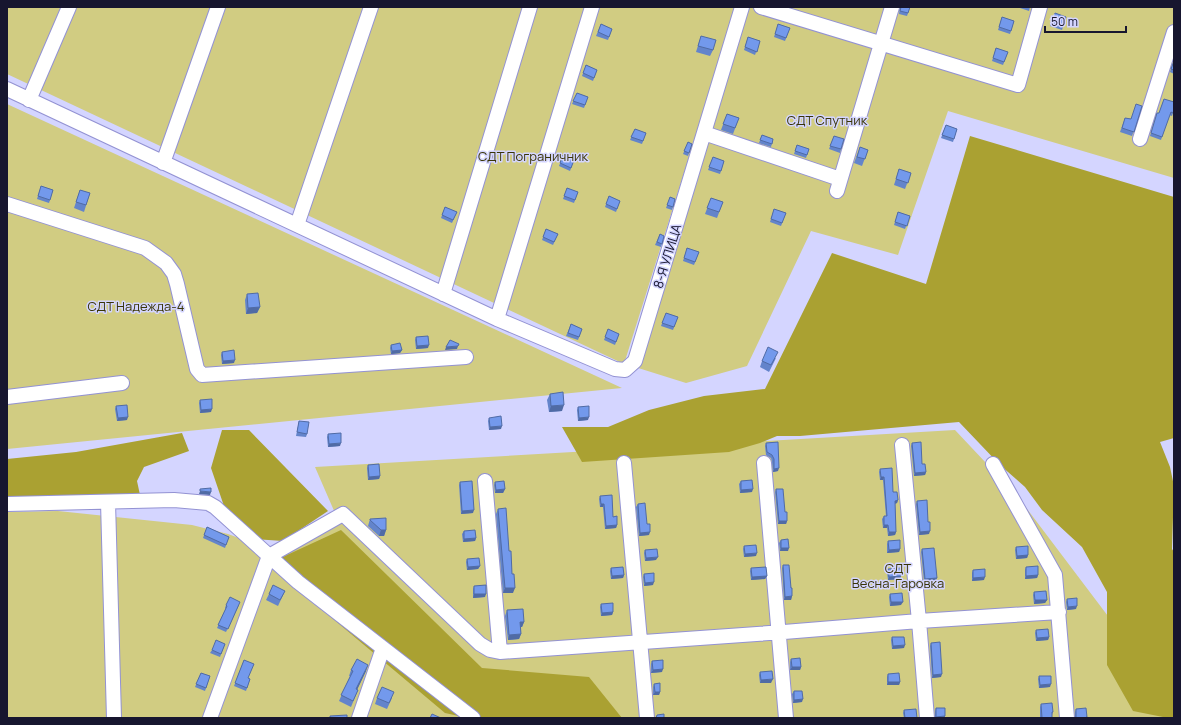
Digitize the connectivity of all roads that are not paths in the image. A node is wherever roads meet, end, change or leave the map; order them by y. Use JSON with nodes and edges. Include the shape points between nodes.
{"nodes":[{"id":1,"x":68,"y":7,"type":"edge"},
{"id":2,"x":218,"y":7,"type":"edge"},
{"id":3,"x":371,"y":7,"type":"edge"},
{"id":4,"x":530,"y":7,"type":"edge"},
{"id":5,"x":592,"y":7,"type":"edge"},
{"id":6,"x":742,"y":7,"type":"edge"},
{"id":7,"x":761,"y":7,"type":"edge"},
{"id":8,"x":892,"y":7,"type":"edge"},
{"id":9,"x":1040,"y":7,"type":"edge"},
{"id":10,"x":1174,"y":32,"type":"edge"},
{"id":11,"x":881,"y":44,"type":"junction"},
{"id":12,"x":7,"y":89,"type":"edge"},
{"id":13,"x":29,"y":100,"type":"junction"},
{"id":14,"x":704,"y":133,"type":"junction"},
{"id":15,"x":1140,"y":139,"type":"dead end"},
{"id":16,"x":163,"y":163,"type":"junction"},
{"id":17,"x":7,"y":204,"type":"edge"},
{"id":18,"x":297,"y":225,"type":"junction"},
{"id":19,"x":443,"y":294,"type":"junction"},
{"id":20,"x":497,"y":319,"type":"junction"},
{"id":21,"x":466,"y":357,"type":"dead end"},
{"id":22,"x":122,"y":383,"type":"dead end"},
{"id":23,"x":7,"y":397,"type":"edge"},
{"id":24,"x":902,"y":445,"type":"dead end"},
{"id":25,"x":624,"y":463,"type":"dead end"},
{"id":26,"x":764,"y":463,"type":"dead end"},
{"id":27,"x":993,"y":464,"type":"dead end"},
{"id":28,"x":485,"y":481,"type":"dead end"},
{"id":29,"x":108,"y":502,"type":"junction"},
{"id":30,"x":7,"y":504,"type":"edge"},
{"id":31,"x":269,"y":556,"type":"junction"},
{"id":32,"x":1059,"y":612,"type":"junction"},
{"id":33,"x":919,"y":621,"type":"junction"},
{"id":34,"x":779,"y":633,"type":"junction"},
{"id":35,"x":640,"y":643,"type":"junction"},
{"id":36,"x":383,"y":648,"type":"junction"},
{"id":37,"x":500,"y":652,"type":"junction"},
{"id":38,"x":114,"y":718,"type":"edge"},
{"id":39,"x":210,"y":718,"type":"edge"},
{"id":40,"x":359,"y":718,"type":"edge"},
{"id":41,"x":473,"y":718,"type":"edge"},
{"id":42,"x":646,"y":718,"type":"edge"},
{"id":43,"x":786,"y":718,"type":"edge"},
{"id":44,"x":927,"y":718,"type":"edge"},
{"id":45,"x":1068,"y":718,"type":"edge"}],
"edges":[{"from":1,"to":13,"type":"street"},
{"from":2,"to":16,"type":"street"},
{"from":3,"to":18,"type":"street"},
{"from":4,"to":19,"type":"street"},
{"from":5,"to":20,"type":"street"},
{"from":6,"to":14,"type":"street","name":"8-Я УЛИЦА"},
{"from":7,"to":11,"type":"street"},
{"from":8,"to":11,"type":"street"},
{"from":9,"to":11,"type":"street","via":[[1018,85]]},
{"from":10,"to":15,"type":"street"},
{"from":11,"to":14,"type":"street","via":[[838,185]]},
{"from":12,"to":13,"type":"street"},
{"from":13,"to":16,"type":"street"},
{"from":14,"to":20,"type":"street","name":"8-Я УЛИЦА","via":[[635,361],[625,370],[615,369]]},
{"from":16,"to":18,"type":"street"},
{"from":17,"to":21,"type":"street","via":[[145,248],[166,264],[174,274],[197,369],[202,375]]},
{"from":18,"to":19,"type":"street"},
{"from":19,"to":20,"type":"street"},
{"from":22,"to":23,"type":"street"},
{"from":24,"to":33,"type":"street"},
{"from":25,"to":35,"type":"street"},
{"from":26,"to":34,"type":"street"},
{"from":27,"to":32,"type":"street","via":[[1055,575]]},
{"from":28,"to":37,"type":"street"},
{"from":29,"to":30,"type":"street"},
{"from":29,"to":31,"type":"street","via":[[174,500],[208,503]]},
{"from":29,"to":38,"type":"street"},
{"from":31,"to":36,"type":"street","via":[[298,582]]},
{"from":31,"to":37,"type":"street","via":[[343,514],[480,644]]},
{"from":31,"to":39,"type":"street"},
{"from":32,"to":33,"type":"street"},
{"from":32,"to":45,"type":"street"},
{"from":33,"to":34,"type":"street"},
{"from":33,"to":44,"type":"street"},
{"from":34,"to":35,"type":"street"},
{"from":34,"to":43,"type":"street"},
{"from":35,"to":37,"type":"street"},
{"from":35,"to":42,"type":"street"},
{"from":36,"to":40,"type":"street"},
{"from":36,"to":41,"type":"street"}]}
